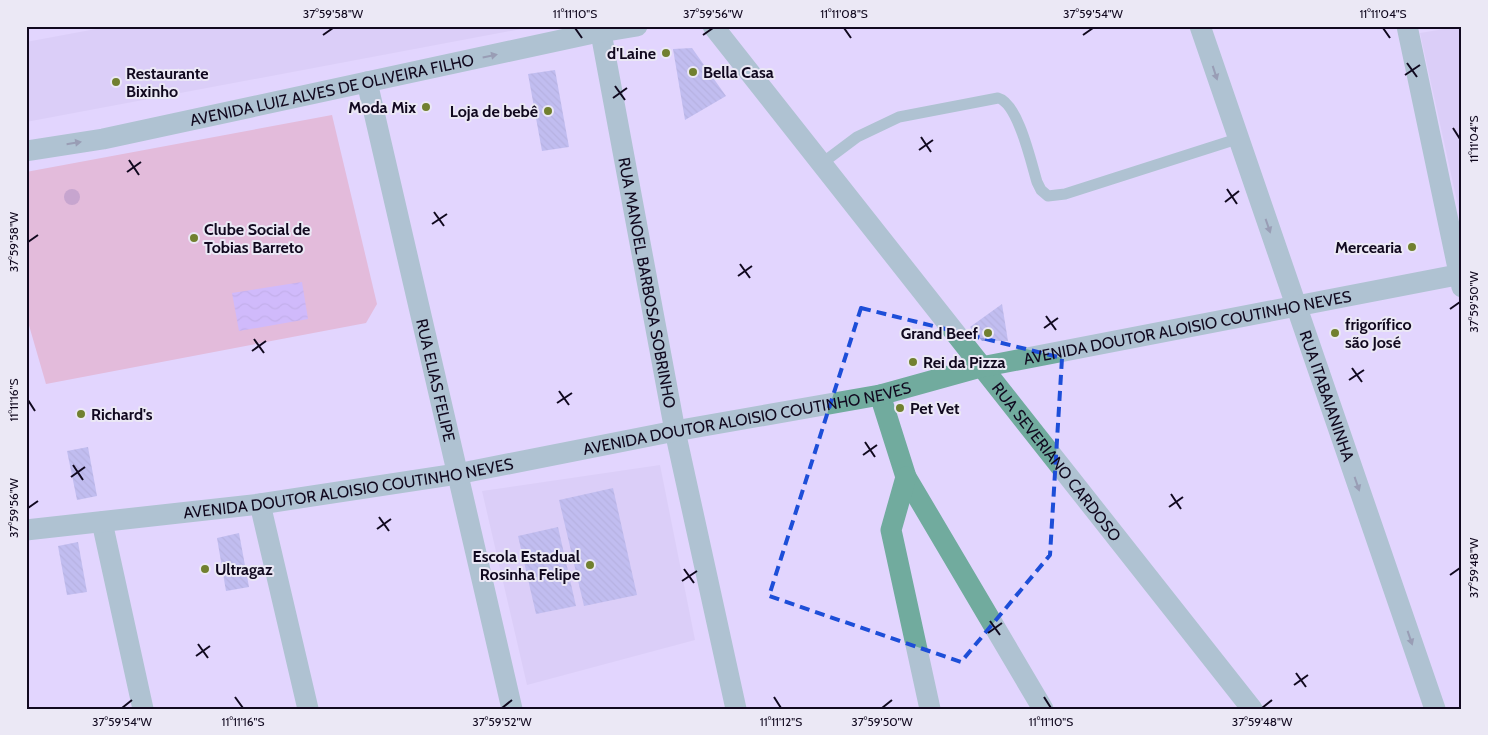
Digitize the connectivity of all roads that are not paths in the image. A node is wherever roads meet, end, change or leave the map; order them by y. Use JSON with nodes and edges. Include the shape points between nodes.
{"nodes":[{"id":1,"x":637,"y":26,"type":"edge"},
{"id":2,"x":713,"y":26,"type":"edge"},
{"id":3,"x":1200,"y":26,"type":"edge"},
{"id":4,"x":1407,"y":26,"type":"edge"},
{"id":5,"x":588,"y":31,"type":"edge"},
{"id":6,"x":367,"y":82,"type":"junction"},
{"id":7,"x":1237,"y":139,"type":"junction"},
{"id":8,"x":26,"y":151,"type":"edge"},
{"id":9,"x":821,"y":164,"type":"junction"},
{"id":10,"x":1461,"y":279,"type":"edge"},
{"id":11,"x":1296,"y":306,"type":"junction"},
{"id":12,"x":981,"y":367,"type":"junction"},
{"id":13,"x":880,"y":395,"type":"junction"},
{"id":14,"x":675,"y":431,"type":"junction"},
{"id":15,"x":457,"y":474,"type":"junction"},
{"id":16,"x":906,"y":478,"type":"junction"},
{"id":17,"x":260,"y":504,"type":"junction"},
{"id":18,"x":102,"y":522,"type":"junction"},
{"id":19,"x":26,"y":530,"type":"edge"},
{"id":20,"x":143,"y":709,"type":"edge"},
{"id":21,"x":308,"y":709,"type":"edge"},
{"id":22,"x":512,"y":709,"type":"edge"},
{"id":23,"x":736,"y":709,"type":"edge"},
{"id":24,"x":930,"y":709,"type":"edge"},
{"id":25,"x":1042,"y":709,"type":"edge"},
{"id":26,"x":1252,"y":709,"type":"edge"},
{"id":27,"x":1435,"y":709,"type":"edge"}],
"edges":[{"from":1,"to":5,"type":"street","name":"AVENIDA LUIZ ALVES DE OLIVEIRA FILHO"},
{"from":2,"to":9,"type":"street","name":"RUA SEVERIANO CARDOSO"},
{"from":3,"to":7,"type":"street","name":"RUA ITABAIANINHA","one_way":true},
{"from":4,"to":10,"type":"street"},
{"from":6,"to":5,"type":"street","name":"AVENIDA LUIZ ALVES DE OLIVEIRA FILHO","one_way":true},
{"from":5,"to":14,"type":"street","name":"RUA MANOEL BARBOSA SOBRINHO"},
{"from":8,"to":6,"type":"street","name":"AVENIDA LUIZ ALVES DE OLIVEIRA FILHO","one_way":true,"via":[[104,138]]},
{"from":6,"to":15,"type":"street","name":"RUA ELIAS FELIPE"},
{"from":7,"to":9,"type":"lane","via":[[1053,197],[1041,190],[1015,114],[1006,102],[998,98],[899,117],[857,137]]},
{"from":7,"to":11,"type":"street","name":"RUA ITABAIANINHA","one_way":true},
{"from":9,"to":12,"type":"street","name":"RUA SEVERIANO CARDOSO"},
{"from":10,"to":11,"type":"street","name":"AVENIDA DOUTOR ALOISIO COUTINHO NEVES"},
{"from":11,"to":12,"type":"street","name":"AVENIDA DOUTOR ALOISIO COUTINHO NEVES"},
{"from":11,"to":27,"type":"street","name":"RUA ITABAIANINHA","one_way":true},
{"from":12,"to":13,"type":"street","name":"AVENIDA DOUTOR ALOISIO COUTINHO NEVES"},
{"from":12,"to":26,"type":"street","name":"RUA SEVERIANO CARDOSO"},
{"from":13,"to":14,"type":"street","name":"AVENIDA DOUTOR ALOISIO COUTINHO NEVES"},
{"from":13,"to":16,"type":"street"},
{"from":14,"to":15,"type":"street","name":"AVENIDA DOUTOR ALOISIO COUTINHO NEVES"},
{"from":14,"to":23,"type":"street","name":"RUA MANOEL BARBOSA SOBRINHO"},
{"from":15,"to":17,"type":"street","name":"AVENIDA DOUTOR ALOISIO COUTINHO NEVES"},
{"from":15,"to":22,"type":"street","name":"RUA ELIAS FELIPE"},
{"from":16,"to":24,"type":"street","via":[[892,530]]},
{"from":16,"to":25,"type":"street"},
{"from":17,"to":18,"type":"street","name":"AVENIDA DOUTOR ALOISIO COUTINHO NEVES"},
{"from":17,"to":21,"type":"street"},
{"from":18,"to":19,"type":"street","name":"AVENIDA DOUTOR ALOISIO COUTINHO NEVES"},
{"from":18,"to":20,"type":"street"}]}
